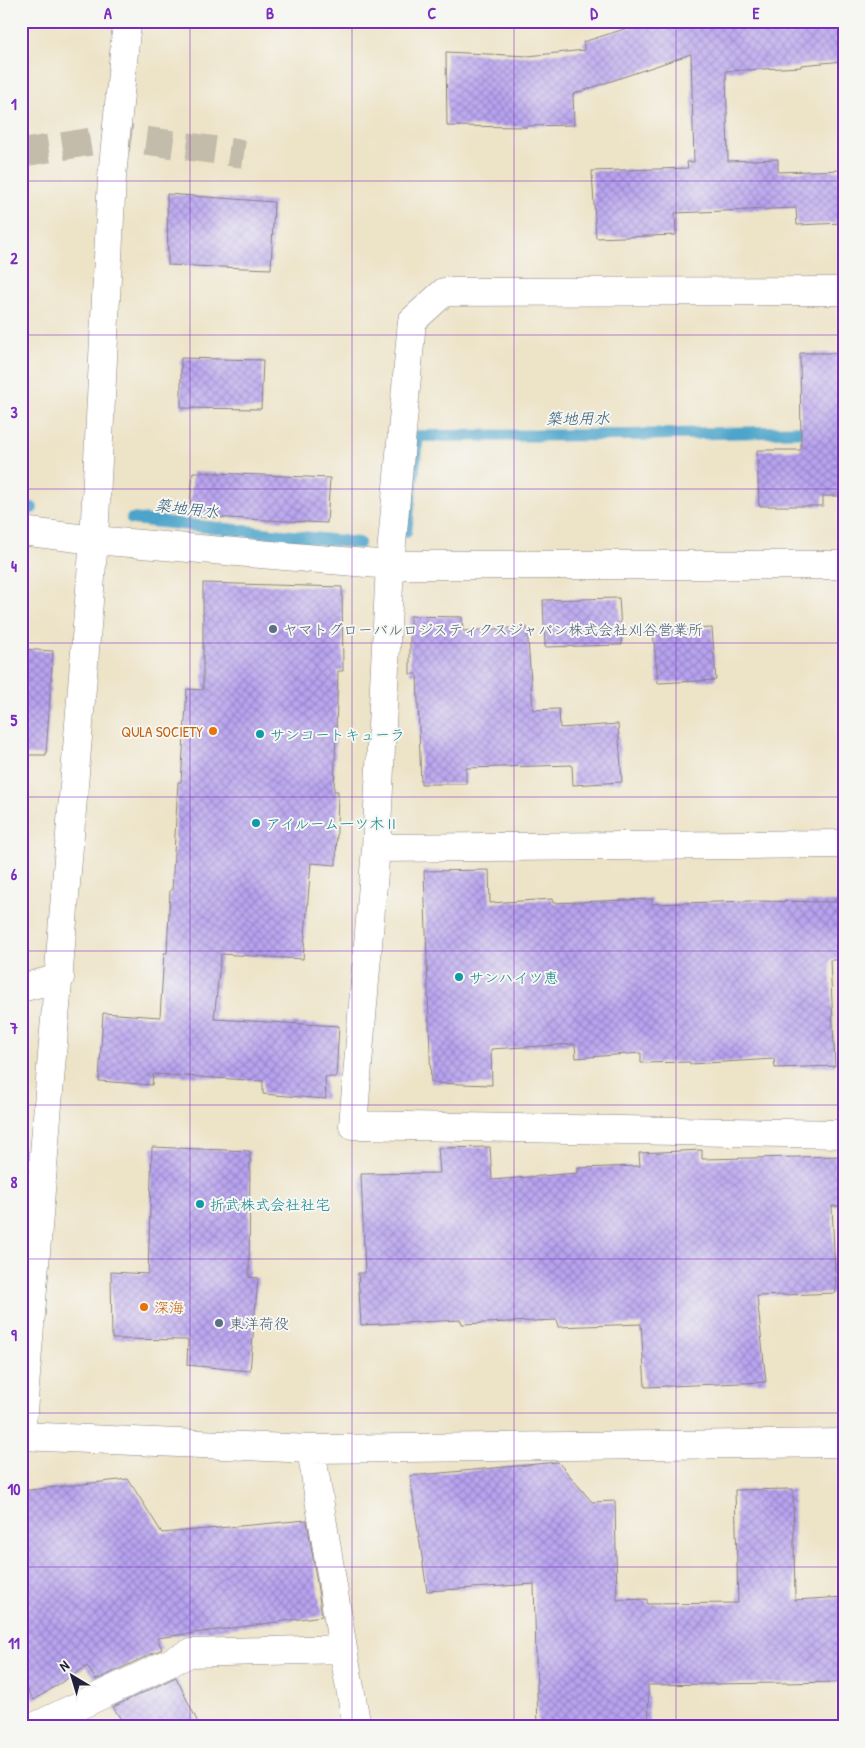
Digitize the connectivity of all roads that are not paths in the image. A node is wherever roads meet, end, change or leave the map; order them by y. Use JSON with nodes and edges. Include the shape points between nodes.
{"nodes":[{"id":1,"x":127,"y":21,"type":"edge"},
{"id":2,"x":844,"y":291,"type":"edge"},
{"id":3,"x":21,"y":531,"type":"edge"},
{"id":4,"x":94,"y":540,"type":"junction"},
{"id":5,"x":390,"y":565,"type":"junction"},
{"id":6,"x":844,"y":565,"type":"edge"},
{"id":7,"x":844,"y":844,"type":"edge"},
{"id":8,"x":376,"y":848,"type":"junction"},
{"id":9,"x":60,"y":978,"type":"junction"},
{"id":10,"x":21,"y":988,"type":"edge"},
{"id":11,"x":844,"y":1134,"type":"edge"},
{"id":12,"x":21,"y":1436,"type":"edge"},
{"id":13,"x":844,"y":1443,"type":"edge"},
{"id":14,"x":311,"y":1449,"type":"junction"},
{"id":15,"x":343,"y":1649,"type":"junction"},
{"id":16,"x":34,"y":1727,"type":"edge"},
{"id":17,"x":357,"y":1727,"type":"edge"}],
"edges":[{"from":1,"to":4,"type":"street","via":[[112,177]]},
{"from":2,"to":5,"type":"street","via":[[444,292],[412,321]]},
{"from":3,"to":4,"type":"street"},
{"from":4,"to":5,"type":"street"},
{"from":4,"to":9,"type":"street"},
{"from":5,"to":6,"type":"street"},
{"from":5,"to":8,"type":"street"},
{"from":7,"to":8,"type":"street"},
{"from":8,"to":11,"type":"street","via":[[353,1125]]},
{"from":9,"to":10,"type":"street"},
{"from":9,"to":12,"type":"street"},
{"from":12,"to":14,"type":"street"},
{"from":13,"to":14,"type":"street"},
{"from":14,"to":15,"type":"street"},
{"from":15,"to":16,"type":"street","via":[[190,1653]]},
{"from":15,"to":17,"type":"street"}]}
